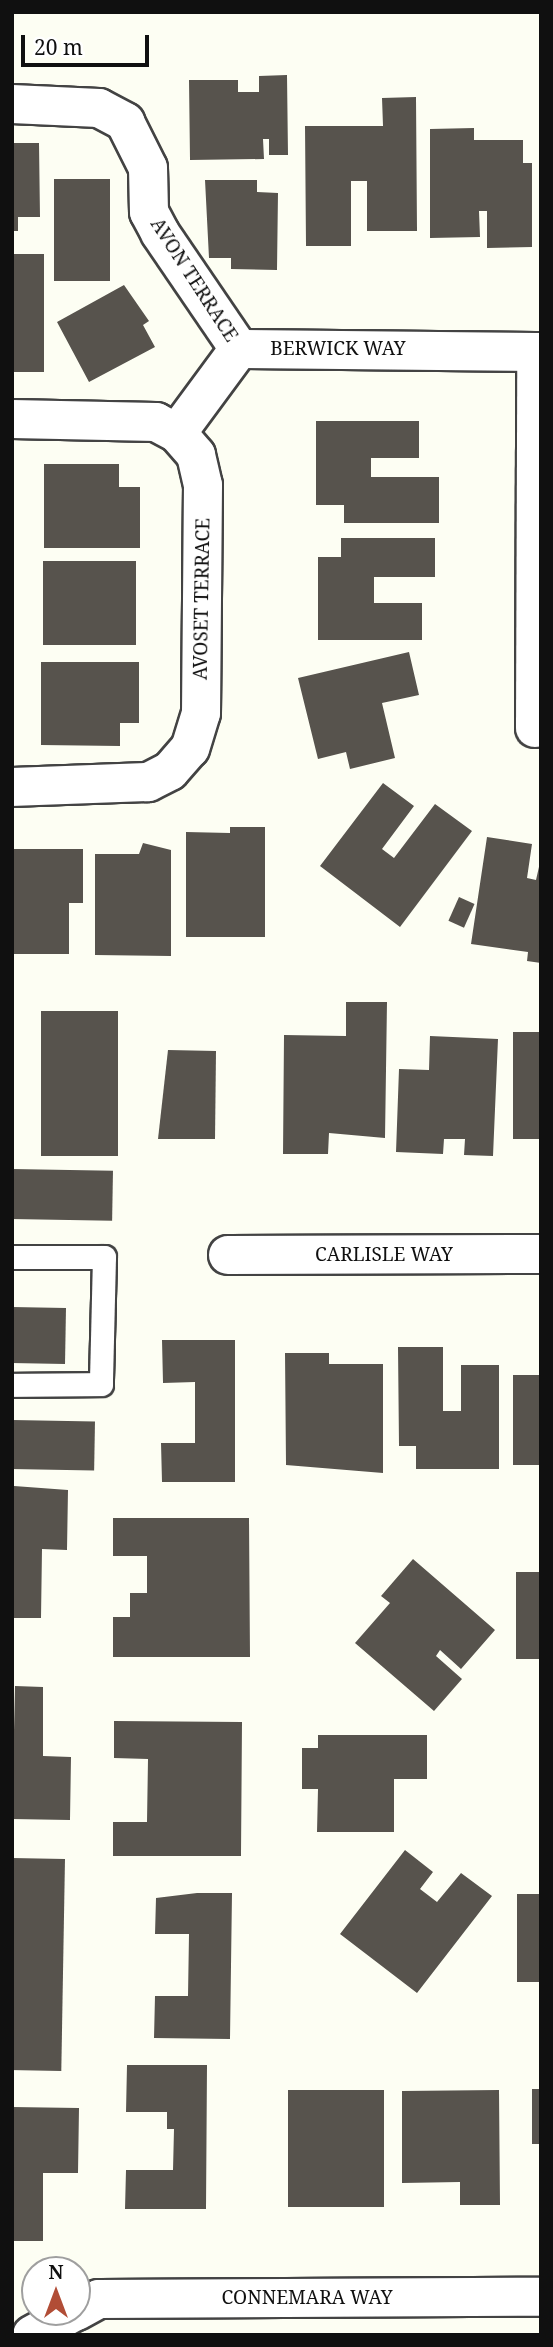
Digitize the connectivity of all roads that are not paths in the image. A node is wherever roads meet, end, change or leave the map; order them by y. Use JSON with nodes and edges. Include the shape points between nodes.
{"nodes":[{"id":1,"x":12,"y":103,"type":"edge"},
{"id":2,"x":239,"y":349,"type":"junction"},
{"id":3,"x":539,"y":352,"type":"edge"},
{"id":4,"x":12,"y":419,"type":"edge"},
{"id":5,"x":177,"y":433,"type":"junction"},
{"id":6,"x":535,"y":728,"type":"dead end"},
{"id":7,"x":12,"y":787,"type":"edge"},
{"id":8,"x":541,"y":1254,"type":"edge"},
{"id":9,"x":228,"y":1255,"type":"dead end"},
{"id":10,"x":12,"y":1257,"type":"edge"},
{"id":11,"x":12,"y":1385,"type":"edge"},
{"id":12,"x":541,"y":2297,"type":"edge"},
{"id":13,"x":91,"y":2303,"type":"edge"},
{"id":14,"x":48,"y":2326,"type":"edge"},
{"id":15,"x":32,"y":2335,"type":"edge"}],
"edges":[{"from":1,"to":2,"type":"street","name":"AVON TERRACE","via":[[90,107],[125,122],[148,168],[149,212]]},
{"from":2,"to":3,"type":"street","name":"BERWICK WAY"},
{"from":2,"to":5,"type":"street"},
{"from":3,"to":6,"type":"street"},
{"from":4,"to":5,"type":"street","via":[[131,417]]},
{"from":5,"to":7,"type":"street","name":"AVOSET TERRACE","via":[[196,455],[203,485],[201,713],[190,748],[170,771],[148,782]]},
{"from":8,"to":9,"type":"street","name":"CARLISLE WAY"},
{"from":10,"to":11,"type":"lane","via":[[104,1257],[101,1384]]},
{"from":12,"to":13,"type":"street","name":"CONNEMARA WAY","via":[[99,2299]]},
{"from":14,"to":15,"type":"street","name":"CONNEMARA WAY"}]}
